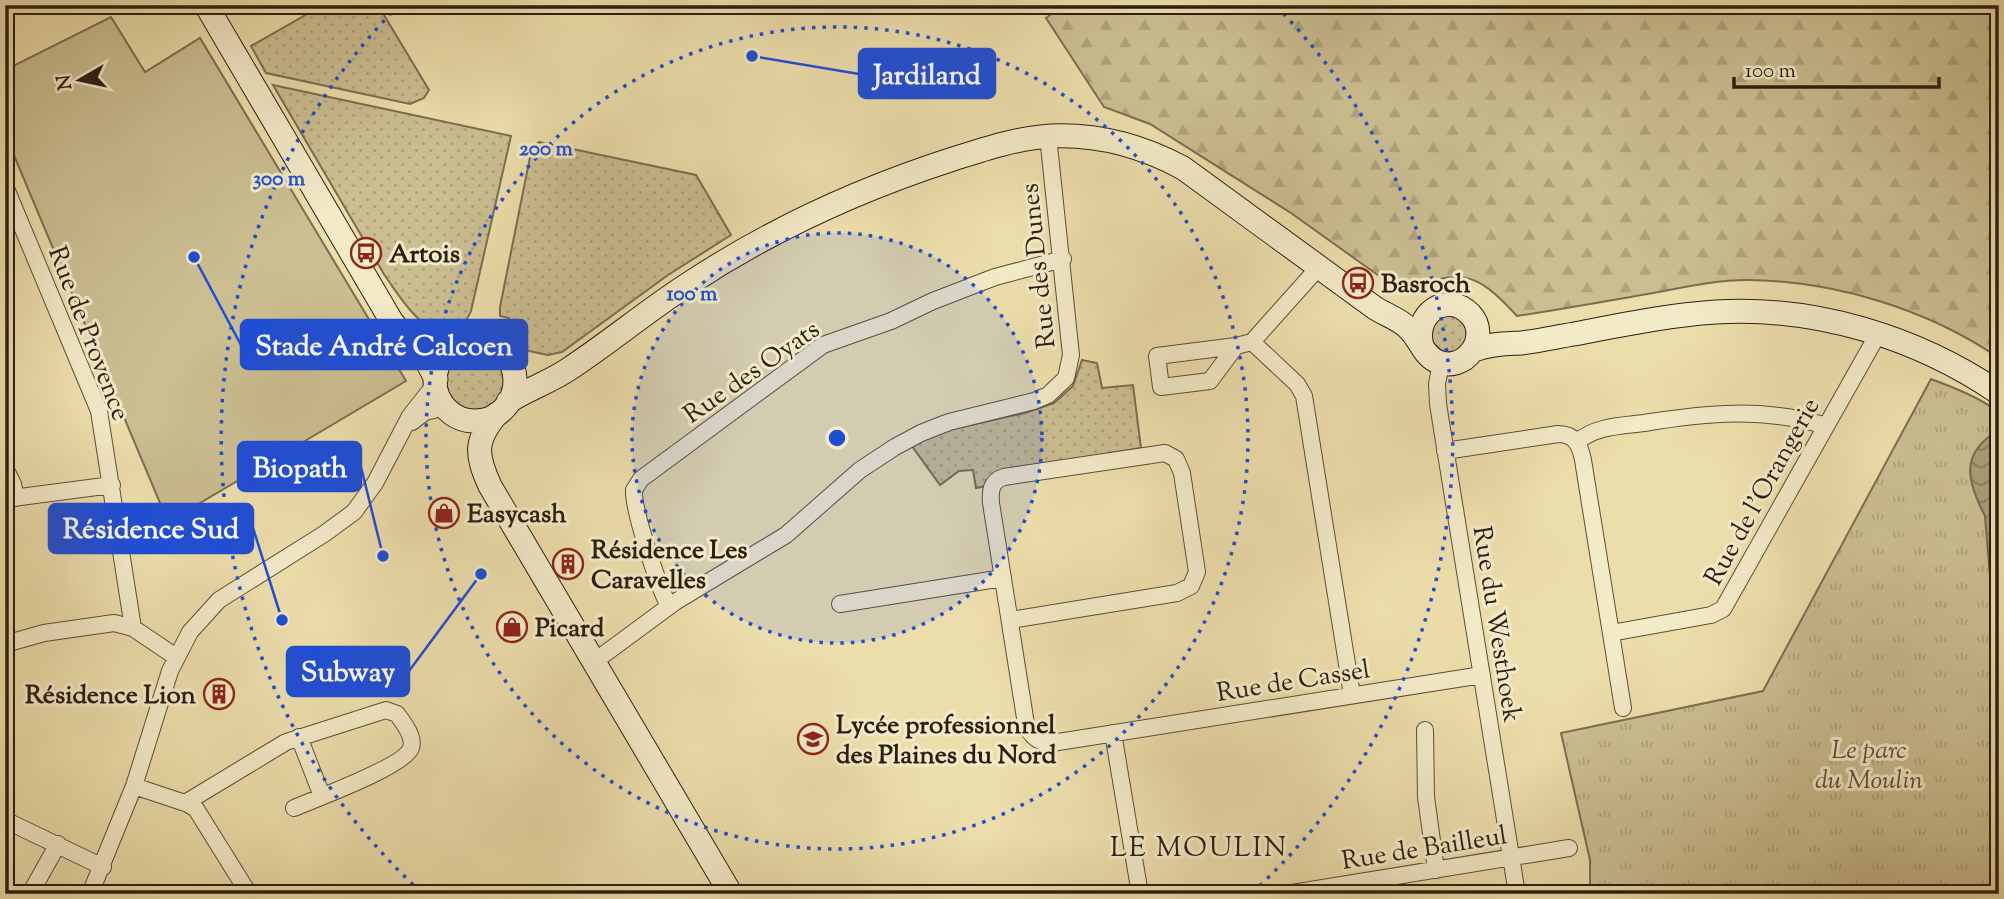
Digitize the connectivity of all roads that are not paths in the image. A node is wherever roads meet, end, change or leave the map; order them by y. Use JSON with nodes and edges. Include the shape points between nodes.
{"nodes":[{"id":1,"x":206,"y":5,"type":"edge"},
{"id":2,"x":1048,"y":136,"type":"junction"},
{"id":3,"x":5,"y":186,"type":"edge"},
{"id":4,"x":1063,"y":259,"type":"junction"},
{"id":5,"x":1319,"y":267,"type":"junction"},
{"id":6,"x":381,"y":300,"type":"junction"},
{"id":7,"x":1427,"y":314,"type":"junction"},
{"id":8,"x":1387,"y":315,"type":"junction"},
{"id":9,"x":1878,"y":334,"type":"junction"},
{"id":10,"x":1476,"y":339,"type":"junction"},
{"id":11,"x":1244,"y":344,"type":"junction"},
{"id":12,"x":456,"y":346,"type":"junction"},
{"id":13,"x":1422,"y":346,"type":"junction"},
{"id":14,"x":578,"y":363,"type":"junction"},
{"id":15,"x":1441,"y":363,"type":"junction"},
{"id":16,"x":512,"y":366,"type":"junction"},
{"id":17,"x":436,"y":381,"type":"junction"},
{"id":18,"x":1999,"y":393,"type":"edge"},
{"id":19,"x":503,"y":408,"type":"junction"},
{"id":20,"x":449,"y":410,"type":"junction"},
{"id":21,"x":1826,"y":426,"type":"junction"},
{"id":22,"x":401,"y":435,"type":"junction"},
{"id":23,"x":1577,"y":442,"type":"junction"},
{"id":24,"x":1445,"y":452,"type":"junction"},
{"id":25,"x":5,"y":468,"type":"edge"},
{"id":26,"x":112,"y":485,"type":"junction"},
{"id":27,"x":490,"y":486,"type":"junction"},
{"id":28,"x":10,"y":499,"type":"edge"},
{"id":29,"x":1003,"y":578,"type":"junction"},
{"id":30,"x":840,"y":604,"type":"dead end"},
{"id":31,"x":669,"y":606,"type":"junction"},
{"id":32,"x":1010,"y":620,"type":"junction"},
{"id":33,"x":133,"y":628,"type":"junction"},
{"id":34,"x":1611,"y":633,"type":"junction"},
{"id":35,"x":5,"y":644,"type":"edge"},
{"id":36,"x":176,"y":657,"type":"junction"},
{"id":37,"x":594,"y":661,"type":"junction"},
{"id":38,"x":1482,"y":675,"type":"junction"},
{"id":39,"x":1352,"y":695,"type":"junction"},
{"id":40,"x":1623,"y":708,"type":"dead end"},
{"id":41,"x":1425,"y":730,"type":"dead end"},
{"id":42,"x":1113,"y":733,"type":"junction"},
{"id":43,"x":299,"y":737,"type":"junction"},
{"id":44,"x":134,"y":786,"type":"junction"},
{"id":45,"x":322,"y":796,"type":"junction"},
{"id":46,"x":186,"y":803,"type":"junction"},
{"id":47,"x":294,"y":808,"type":"dead end"},
{"id":48,"x":5,"y":820,"type":"edge"},
{"id":49,"x":58,"y":844,"type":"junction"},
{"id":50,"x":1569,"y":848,"type":"dead end"},
{"id":51,"x":1511,"y":858,"type":"junction"},
{"id":52,"x":103,"y":867,"type":"junction"},
{"id":53,"x":1436,"y":870,"type":"junction"},
{"id":54,"x":30,"y":894,"type":"edge"},
{"id":55,"x":90,"y":894,"type":"edge"},
{"id":56,"x":249,"y":894,"type":"edge"},
{"id":57,"x":731,"y":894,"type":"edge"},
{"id":58,"x":1140,"y":894,"type":"edge"},
{"id":59,"x":1286,"y":894,"type":"edge"},
{"id":60,"x":1517,"y":894,"type":"edge"}],
"edges":[{"from":1,"to":6,"type":"street"},
{"from":2,"to":4,"type":"street","name":"Rue des Dunes"},
{"from":2,"to":5,"type":"street","via":[[1119,142],[1173,163]]},
{"from":2,"to":14,"type":"street","via":[[934,165],[808,216],[696,279]]},
{"from":3,"to":26,"type":"street","name":"Rue de Provence","via":[[97,404]]},
{"from":4,"to":31,"type":"street","name":"Rue des Dunes","via":[[1071,360],[1057,389],[1039,400],[955,421],[908,440],[860,470],[786,534]]},
{"from":4,"to":31,"type":"street","name":"Rue des Oyats","via":[[995,277],[822,345],[641,479],[634,490],[635,505]]},
{"from":5,"to":8,"type":"street"},
{"from":5,"to":11,"type":"street"},
{"from":6,"to":12,"type":"street","via":[[415,334]]},
{"from":6,"to":17,"type":"street"},
{"from":7,"to":8,"type":"street"},
{"from":7,"to":10,"type":"street","via":[[1443,306],[1458,306],[1469,313]]},
{"from":7,"to":13,"type":"street","via":[[1420,328]]},
{"from":8,"to":13,"type":"street","via":[[1406,326]]},
{"from":9,"to":10,"type":"street","via":[[1805,316],[1730,311],[1509,343],[1489,345]]},
{"from":9,"to":18,"type":"street","via":[[1937,358]]},
{"from":9,"to":21,"type":"street","name":"Rue de l'Orangerie"},
{"from":10,"to":15,"type":"street","via":[[1461,361]]},
{"from":11,"to":11,"type":"street","via":[[1157,356],[1161,387],[1210,381]]},
{"from":11,"to":39,"type":"street","via":[[1297,384],[1304,396]]},
{"from":12,"to":16,"type":"street","via":[[471,341],[489,344]]},
{"from":12,"to":17,"type":"street","via":[[441,361]]},
{"from":13,"to":15,"type":"street"},
{"from":14,"to":16,"type":"street","via":[[545,372]]},
{"from":14,"to":19,"type":"street"},
{"from":15,"to":24,"type":"street","name":"Rue du Westhoek","via":[[1436,393]]},
{"from":16,"to":19,"type":"street","via":[[515,385]]},
{"from":17,"to":20,"type":"street"},
{"from":17,"to":22,"type":"street"},
{"from":19,"to":20,"type":"street","via":[[476,420]]},
{"from":19,"to":27,"type":"street","via":[[479,446]]},
{"from":20,"to":22,"type":"street","via":[[422,414]]},
{"from":20,"to":27,"type":"street","via":[[473,463]]},
{"from":21,"to":23,"type":"street","via":[[1770,414],[1720,413],[1597,430]]},
{"from":21,"to":34,"type":"street","name":"Rue de l'Orangerie","via":[[1720,611]]},
{"from":22,"to":36,"type":"street","via":[[375,483],[349,516],[219,600],[190,632]]},
{"from":23,"to":24,"type":"street","via":[[1558,434]]},
{"from":23,"to":34,"type":"street"},
{"from":24,"to":38,"type":"street","name":"Rue du Westhoek"},
{"from":25,"to":28,"type":"street","via":[[13,484]]},
{"from":26,"to":28,"type":"street"},
{"from":26,"to":33,"type":"street","name":"Rue de Provence"},
{"from":27,"to":37,"type":"street"},
{"from":29,"to":30,"type":"street"},
{"from":29,"to":32,"type":"street"},
{"from":29,"to":32,"type":"street","via":[[990,493],[1000,478],[1158,453],[1169,454],[1178,463],[1197,572],[1188,589]]},
{"from":31,"to":37,"type":"street","name":"Rue des Dunes"},
{"from":32,"to":42,"type":"street","name":"Rue de Cassel","via":[[1030,733],[1052,743]]},
{"from":33,"to":35,"type":"street","via":[[103,624],[44,632]]},
{"from":33,"to":36,"type":"street"},
{"from":34,"to":40,"type":"street"},
{"from":36,"to":44,"type":"street"},
{"from":37,"to":57,"type":"street"},
{"from":38,"to":39,"type":"street","name":"Rue de Cassel"},
{"from":38,"to":51,"type":"street","name":"Rue du Westhoek"},
{"from":39,"to":42,"type":"street","name":"Rue de Cassel"},
{"from":41,"to":53,"type":"street","via":[[1427,809]]},
{"from":42,"to":58,"type":"street"},
{"from":43,"to":45,"type":"street"},
{"from":43,"to":45,"type":"street","via":[[386,710],[397,714],[410,735],[412,747],[404,758]]},
{"from":43,"to":46,"type":"street"},
{"from":44,"to":46,"type":"street"},
{"from":44,"to":52,"type":"street"},
{"from":45,"to":47,"type":"street"},
{"from":46,"to":56,"type":"street","via":[[198,811]]},
{"from":48,"to":49,"type":"street"},
{"from":49,"to":52,"type":"street"},
{"from":49,"to":54,"type":"street"},
{"from":50,"to":51,"type":"street","name":"Rue de Bailleul"},
{"from":51,"to":53,"type":"street","name":"Rue de Bailleul"},
{"from":51,"to":60,"type":"street","name":"Rue du Westhoek"},
{"from":52,"to":55,"type":"street"},
{"from":53,"to":59,"type":"street","name":"Rue de Bailleul"}]}
